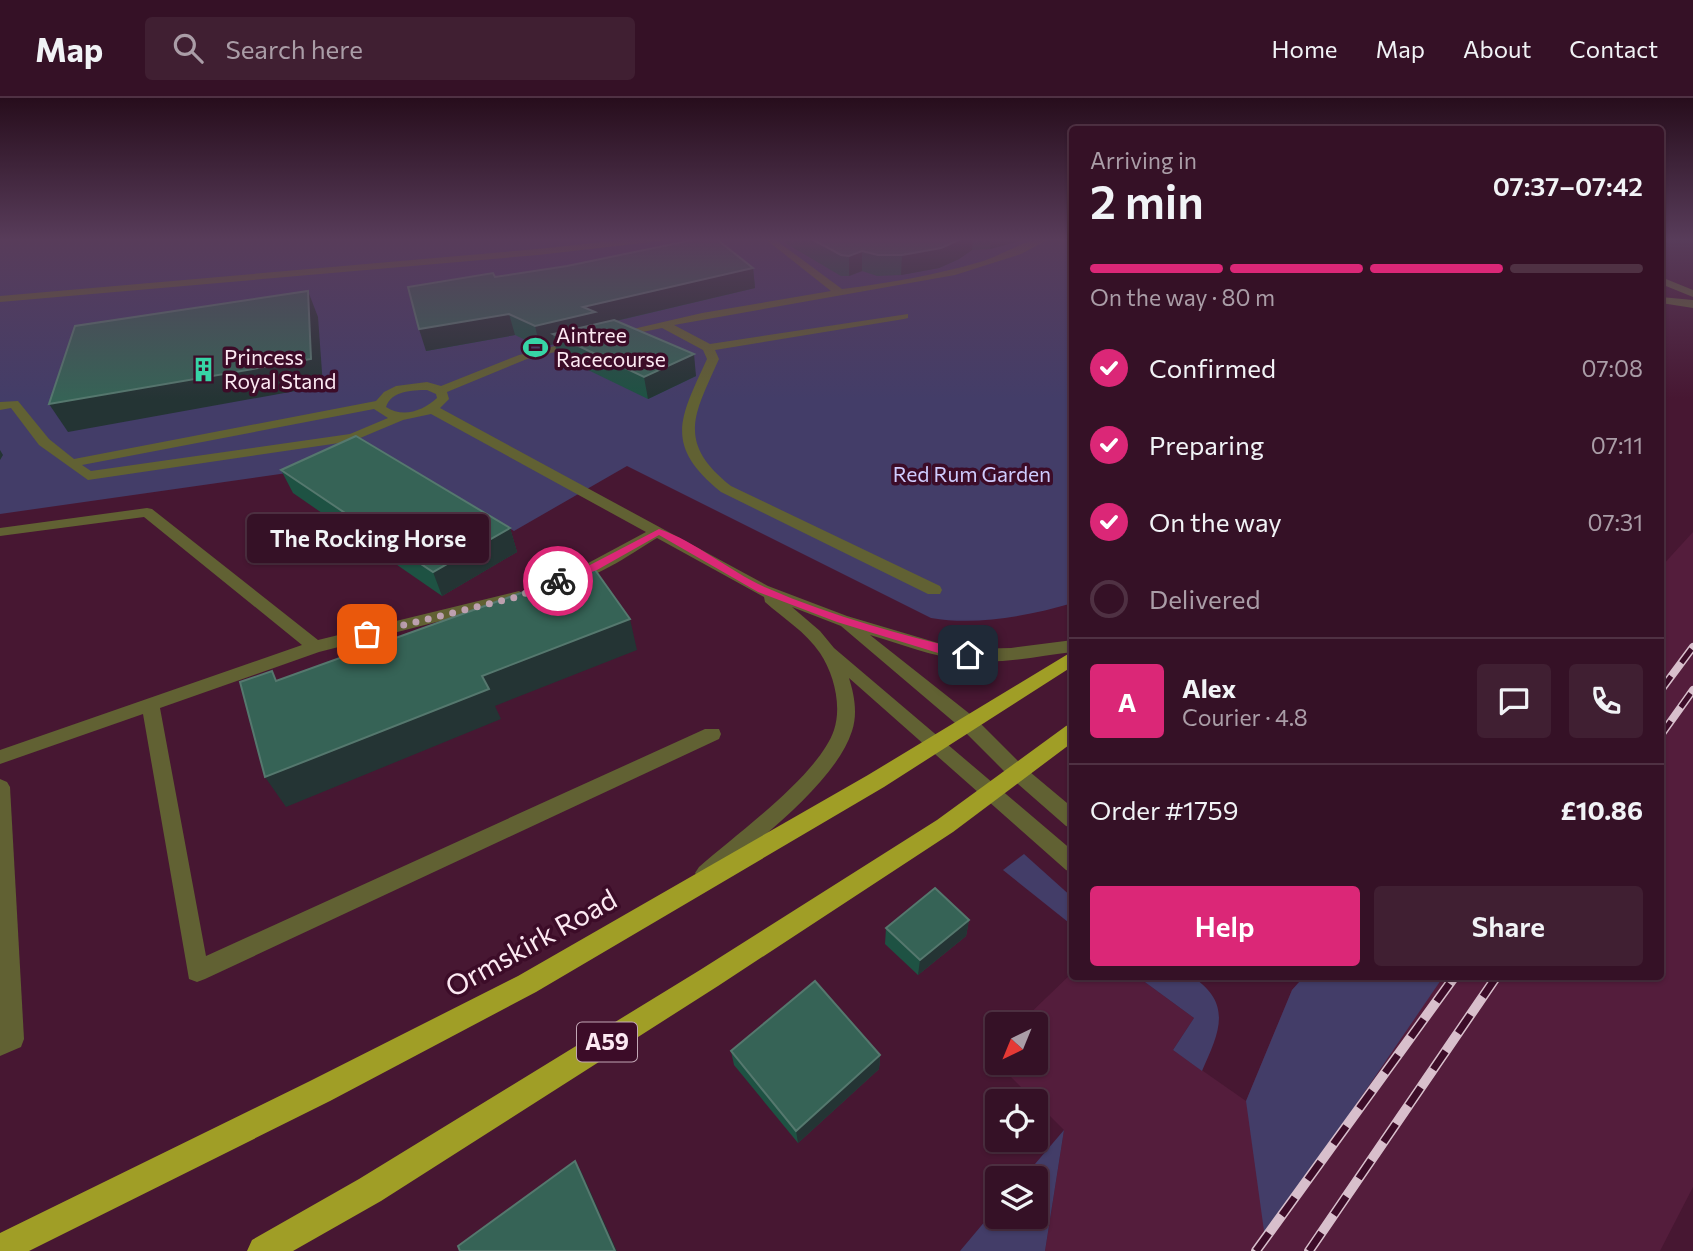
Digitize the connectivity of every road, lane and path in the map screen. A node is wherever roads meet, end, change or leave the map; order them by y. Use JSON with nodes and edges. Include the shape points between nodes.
{"nodes":[{"id":1,"x":84,"y":292,"type":"edge"},
{"id":2,"x":839,"y":292,"type":"edge"},
{"id":3,"x":0,"y":299,"type":"edge"},
{"id":4,"x":1664,"y":300,"type":"edge"},
{"id":5,"x":1693,"y":304,"type":"edge"},
{"id":6,"x":904,"y":317,"type":"dead end"},
{"id":7,"x":663,"y":324,"type":"junction"},
{"id":8,"x":708,"y":348,"type":"junction"},
{"id":9,"x":440,"y":391,"type":"junction"},
{"id":10,"x":380,"y":404,"type":"junction"},
{"id":11,"x":0,"y":406,"type":"edge"},
{"id":12,"x":432,"y":409,"type":"junction"},
{"id":13,"x":402,"y":416,"type":"junction"},
{"id":14,"x":72,"y":463,"type":"junction"},
{"id":15,"x":659,"y":531,"type":"junction"},
{"id":16,"x":0,"y":532,"type":"edge"},
{"id":17,"x":559,"y":580,"type":"edge"},
{"id":18,"x":536,"y":589,"type":"edge"},
{"id":19,"x":762,"y":590,"type":"junction"},
{"id":20,"x":934,"y":590,"type":"dead end"},
{"id":21,"x":841,"y":620,"type":"junction"},
{"id":22,"x":315,"y":647,"type":"junction"},
{"id":23,"x":824,"y":647,"type":"junction"},
{"id":24,"x":1069,"y":647,"type":"edge"},
{"id":25,"x":1069,"y":660,"type":"edge"},
{"id":26,"x":150,"y":703,"type":"junction"},
{"id":27,"x":968,"y":723,"type":"junction"},
{"id":28,"x":712,"y":734,"type":"dead end"},
{"id":29,"x":1069,"y":734,"type":"edge"},
{"id":30,"x":935,"y":744,"type":"junction"},
{"id":31,"x":0,"y":757,"type":"edge"},
{"id":32,"x":1017,"y":772,"type":"junction"},
{"id":33,"x":0,"y":787,"type":"edge"},
{"id":34,"x":990,"y":793,"type":"junction"},
{"id":35,"x":1069,"y":817,"type":"edge"},
{"id":36,"x":1069,"y":861,"type":"edge"},
{"id":37,"x":693,"y":885,"type":"junction"},
{"id":38,"x":0,"y":1044,"type":"edge"},
{"id":39,"x":0,"y":1249,"type":"edge"},
{"id":40,"x":263,"y":1251,"type":"edge"}],
"edges":[{"from":1,"to":3,"type":"lane"},
{"from":2,"to":7,"type":"lane"},
{"from":4,"to":5,"type":"street"},
{"from":6,"to":8,"type":"lane"},
{"from":7,"to":8,"type":"lane"},
{"from":7,"to":9,"type":"lane","via":[[523,357]]},
{"from":8,"to":20,"type":"lane","via":[[713,359],[687,422],[687,441],[708,477]]},
{"from":9,"to":10,"type":"lane","via":[[407,387],[388,394]]},
{"from":9,"to":12,"type":"lane","via":[[443,399]]},
{"from":10,"to":13,"type":"lane","via":[[385,413]]},
{"from":10,"to":14,"type":"lane"},
{"from":11,"to":14,"type":"lane","via":[[14,404],[44,442]]},
{"from":12,"to":13,"type":"lane"},
{"from":12,"to":15,"type":"lane"},
{"from":13,"to":14,"type":"lane","via":[[353,437],[89,476]]},
{"from":15,"to":17,"type":"lane","via":[[594,568]]},
{"from":15,"to":19,"type":"lane"},
{"from":16,"to":22,"type":"lane","via":[[147,512]]},
{"from":18,"to":22,"type":"lane"},
{"from":19,"to":21,"type":"lane"},
{"from":19,"to":23,"type":"lane"},
{"from":21,"to":24,"type":"lane","via":[[968,655]]},
{"from":21,"to":27,"type":"lane"},
{"from":22,"to":26,"type":"lane"},
{"from":23,"to":30,"type":"lane"},
{"from":23,"to":37,"type":"lane","via":[[841,677],[843,731],[822,768]]},
{"from":25,"to":27,"type":"highway","name":"Ormskirk Road"},
{"from":26,"to":28,"type":"lane","via":[[197,971]]},
{"from":26,"to":31,"type":"lane"},
{"from":27,"to":30,"type":"highway","name":"Ormskirk Road"},
{"from":27,"to":32,"type":"lane"},
{"from":29,"to":32,"type":"highway","number":"A59"},
{"from":30,"to":34,"type":"lane"},
{"from":30,"to":37,"type":"highway","name":"Ormskirk Road"},
{"from":32,"to":34,"type":"highway","number":"A59"},
{"from":32,"to":35,"type":"lane"},
{"from":33,"to":38,"type":"lane","via":[[12,1039]]},
{"from":34,"to":36,"type":"lane"},
{"from":34,"to":40,"type":"highway","number":"A59","via":[[709,978],[370,1190]]},
{"from":37,"to":39,"type":"highway","name":"Ormskirk Road","via":[[527,984]]}]}
